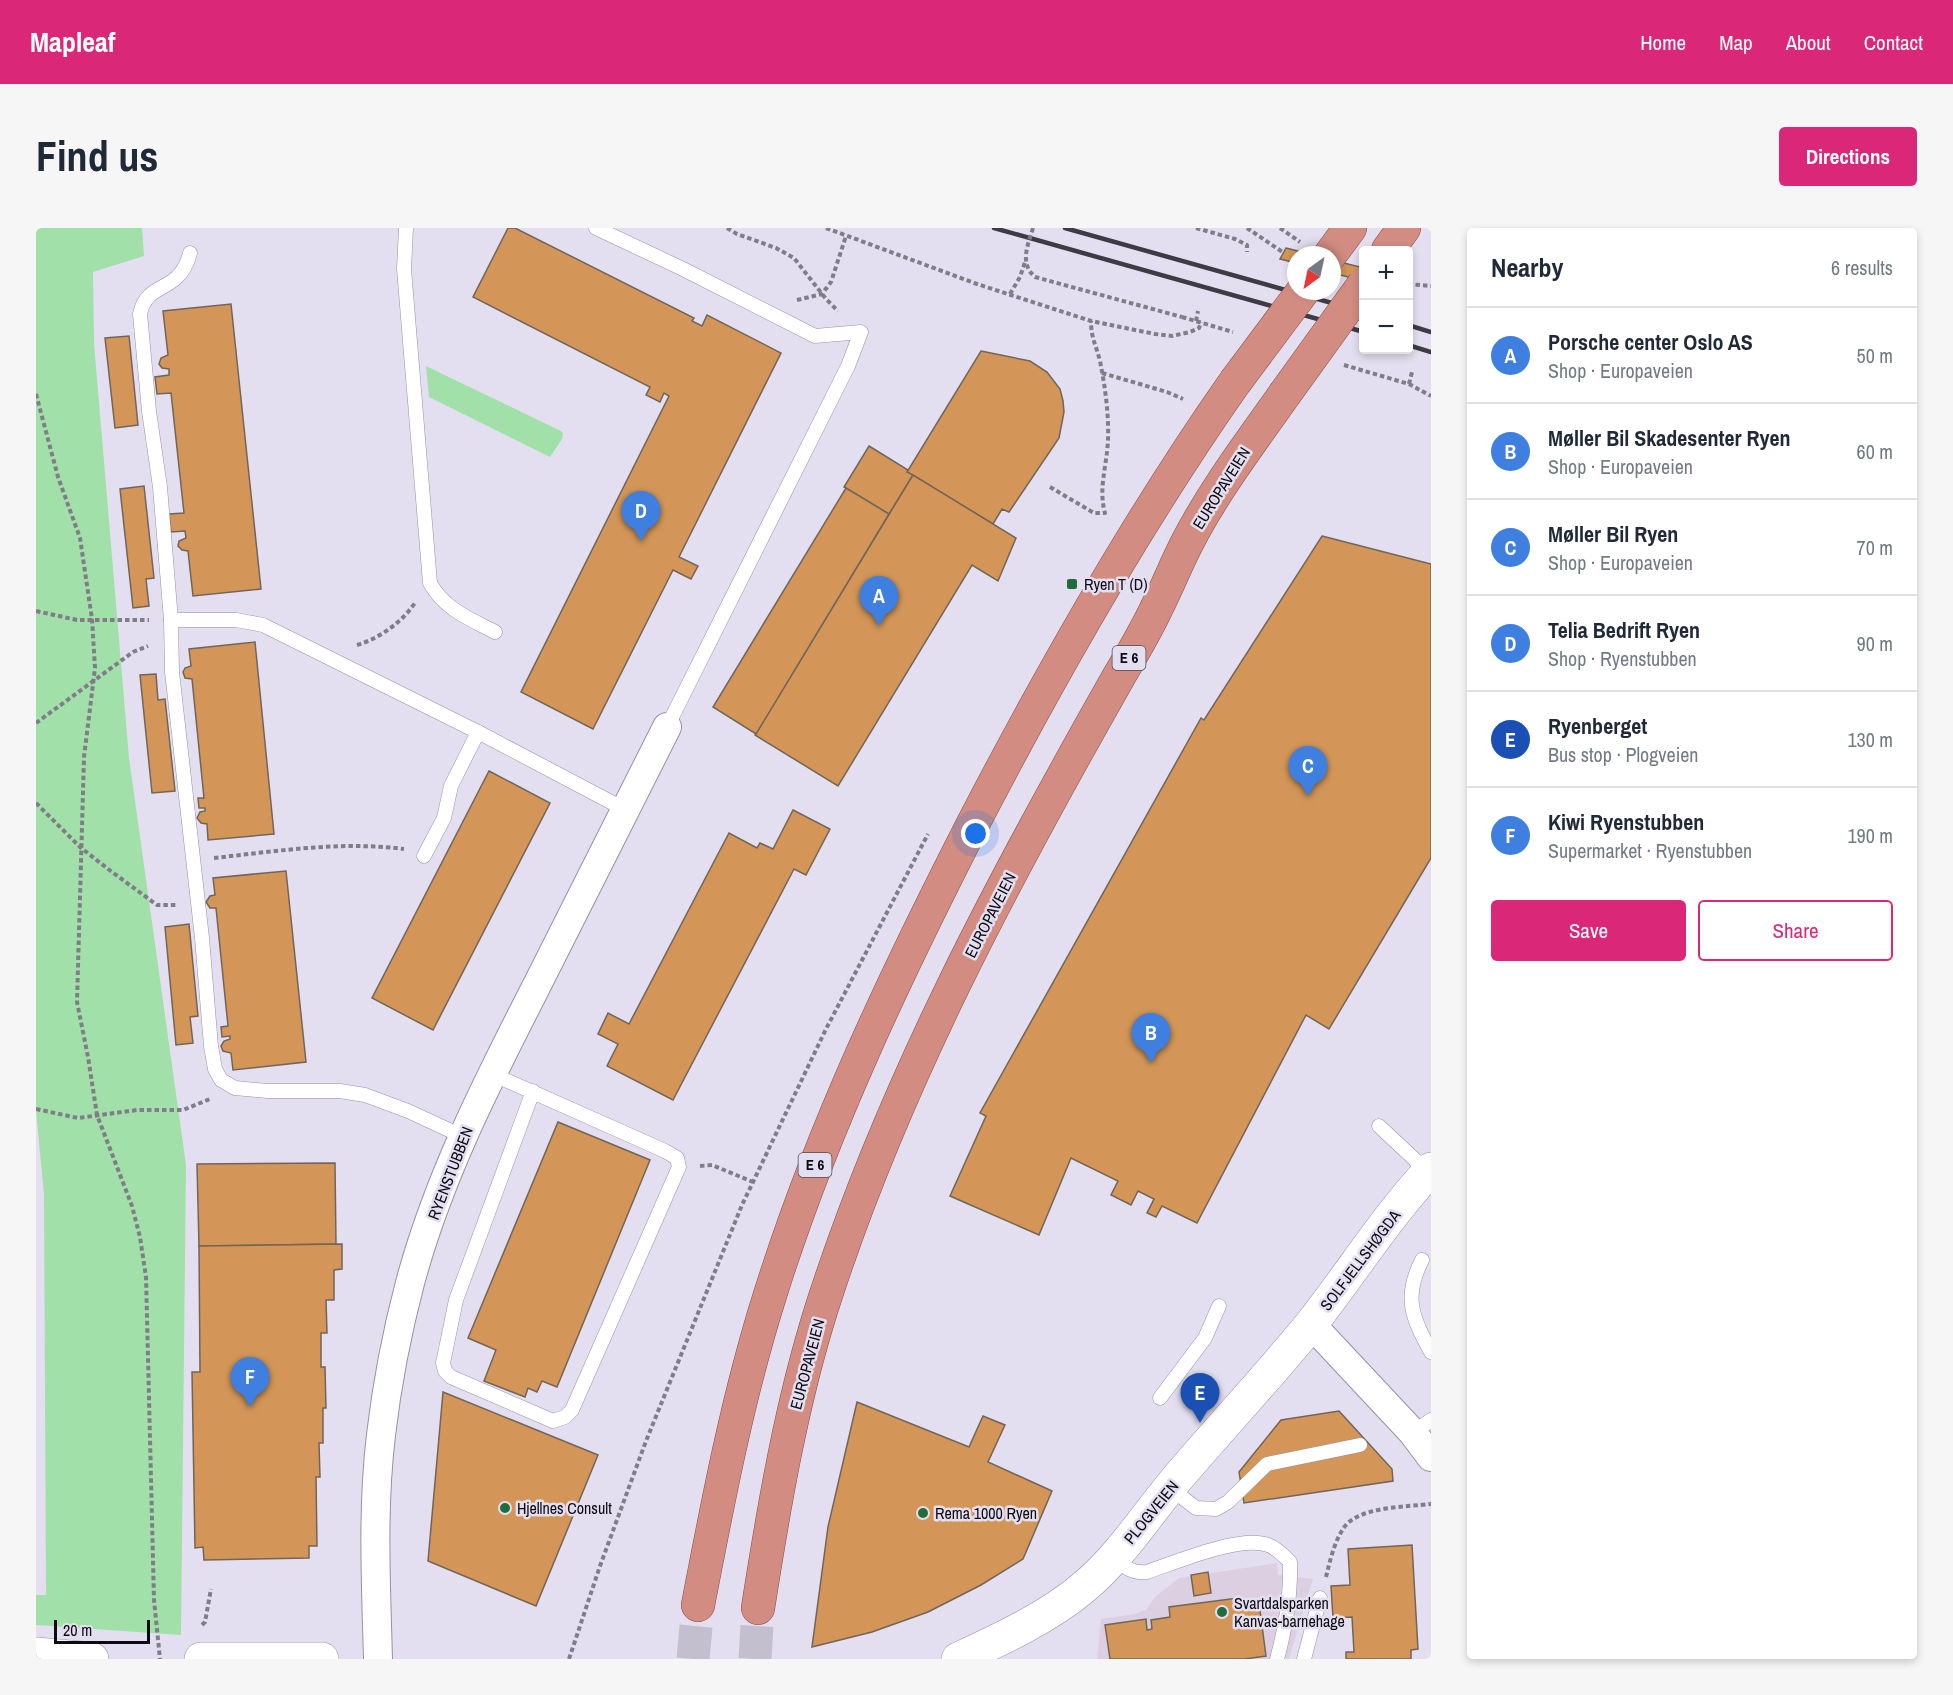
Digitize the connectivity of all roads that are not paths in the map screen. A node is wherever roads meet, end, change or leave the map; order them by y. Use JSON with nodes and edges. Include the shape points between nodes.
{"nodes":[{"id":1,"x":406,"y":228,"type":"edge"},
{"id":2,"x":596,"y":228,"type":"edge"},
{"id":3,"x":1350,"y":228,"type":"edge"},
{"id":4,"x":1404,"y":228,"type":"edge"},
{"id":5,"x":1337,"y":246,"type":"edge"},
{"id":6,"x":1391,"y":246,"type":"edge"},
{"id":7,"x":190,"y":253,"type":"dead end"},
{"id":8,"x":1359,"y":291,"type":"edge"},
{"id":9,"x":1296,"y":300,"type":"edge"},
{"id":10,"x":171,"y":620,"type":"junction"},
{"id":11,"x":495,"y":632,"type":"dead end"},
{"id":12,"x":668,"y":727,"type":"joint"},
{"id":13,"x":478,"y":732,"type":"junction"},
{"id":14,"x":626,"y":810,"type":"junction"},
{"id":15,"x":424,"y":856,"type":"road end"},
{"id":16,"x":492,"y":1074,"type":"junction"},
{"id":17,"x":533,"y":1091,"type":"junction"},
{"id":18,"x":1379,"y":1126,"type":"dead end"},
{"id":19,"x":462,"y":1136,"type":"junction"},
{"id":20,"x":1430,"y":1170,"type":"edge"},
{"id":21,"x":1422,"y":1260,"type":"dead end"},
{"id":22,"x":1219,"y":1306,"type":"dead end"},
{"id":23,"x":1311,"y":1324,"type":"junction"},
{"id":24,"x":1431,"y":1352,"type":"edge"},
{"id":25,"x":1160,"y":1398,"type":"dead end"},
{"id":26,"x":1422,"y":1427,"type":"edge"},
{"id":27,"x":1360,"y":1445,"type":"dead end"},
{"id":28,"x":1431,"y":1457,"type":"edge"},
{"id":29,"x":1170,"y":1488,"type":"junction"},
{"id":30,"x":1113,"y":1557,"type":"junction"},
{"id":31,"x":1320,"y":1598,"type":"road end"},
{"id":32,"x":698,"y":1605,"type":"tunnel mouth"},
{"id":33,"x":758,"y":1608,"type":"tunnel mouth"},
{"id":34,"x":200,"y":1644,"type":"edge"},
{"id":35,"x":36,"y":1654,"type":"edge"},
{"id":36,"x":978,"y":1655,"type":"edge"},
{"id":37,"x":92,"y":1659,"type":"edge"},
{"id":38,"x":322,"y":1659,"type":"edge"},
{"id":39,"x":378,"y":1659,"type":"edge"},
{"id":40,"x":1277,"y":1659,"type":"edge"},
{"id":41,"x":1304,"y":1659,"type":"edge"}],
"edges":[{"from":1,"to":11,"type":"lane","via":[[404,269],[430,583],[450,608]]},
{"from":2,"to":12,"type":"lane","via":[[815,336],[861,332],[848,366]]},
{"from":3,"to":5,"type":"highway"},
{"from":4,"to":6,"type":"highway"},
{"from":7,"to":10,"type":"lane","via":[[177,277],[152,292],[140,314]]},
{"from":8,"to":33,"type":"highway","name":"EUROPAVEIEN","number":"E 6","bridge":true,"via":[[1253,438],[1189,539],[1156,610],[985,922],[912,1073],[847,1233],[821,1309],[786,1442]]},
{"from":9,"to":32,"type":"highway","number":"E 6","bridge":true,"via":[[1235,382],[1119,560],[1010,753],[935,897],[864,1048],[823,1143],[769,1297],[721,1486]]},
{"from":10,"to":13,"type":"lane","via":[[236,620],[263,625]]},
{"from":10,"to":19,"type":"lane","via":[[172,672],[211,1046],[221,1080],[236,1088],[366,1095]]},
{"from":12,"to":14,"type":"street","name":"RYENSTUBBEN"},
{"from":13,"to":14,"type":"lane"},
{"from":13,"to":15,"type":"lane","via":[[451,786],[444,818]]},
{"from":14,"to":16,"type":"street","name":"RYENSTUBBEN"},
{"from":16,"to":17,"type":"lane"},
{"from":16,"to":19,"type":"street","name":"RYENSTUBBEN"},
{"from":17,"to":17,"type":"lane","via":[[665,1151],[677,1158],[679,1167],[572,1410],[553,1421],[452,1377],[443,1363],[456,1300]]},
{"from":18,"to":20,"type":"lane"},
{"from":19,"to":39,"type":"street","name":"RYENSTUBBEN","via":[[410,1281],[389,1383],[376,1513]]},
{"from":20,"to":23,"type":"street","name":"SOLFJELLSHØGDA"},
{"from":21,"to":24,"type":"lane","via":[[1411,1301],[1413,1317]]},
{"from":22,"to":25,"type":"lane","via":[[1205,1338]]},
{"from":23,"to":26,"type":"street","name":"SOLFJELLSHØGDA"},
{"from":23,"to":29,"type":"street","name":"PLOGVEIEN"},
{"from":26,"to":28,"type":"street","name":"SOLFJELLSHØGDA"},
{"from":27,"to":29,"type":"lane","via":[[1268,1464],[1216,1509],[1196,1508]]},
{"from":29,"to":30,"type":"street","name":"PLOGVEIEN"},
{"from":30,"to":36,"type":"street","name":"PLOGVEIEN","via":[[1060,1606]]},
{"from":30,"to":40,"type":"lane","via":[[1138,1573],[1214,1549],[1251,1543],[1267,1544],[1278,1550],[1290,1562],[1291,1592]]},
{"from":31,"to":41,"type":"lane"},
{"from":34,"to":38,"type":"street"},
{"from":35,"to":37,"type":"street"}]}
